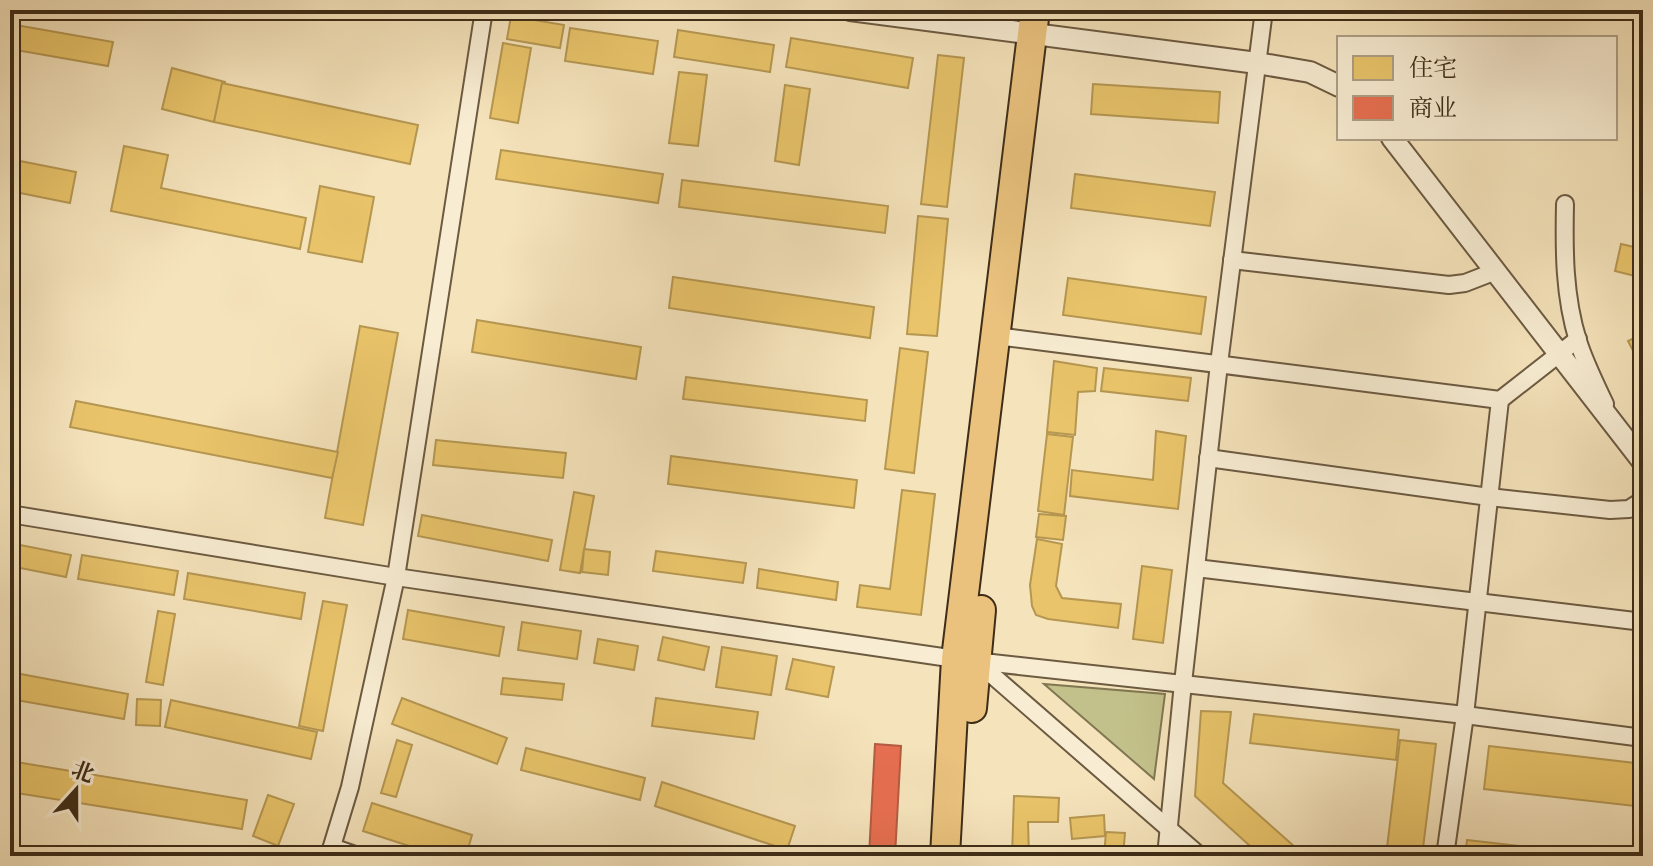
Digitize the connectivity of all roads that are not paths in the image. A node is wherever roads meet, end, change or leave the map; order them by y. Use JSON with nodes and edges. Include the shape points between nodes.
{"nodes":[{"id":1,"x":484,"y":10,"type":"edge"},
{"id":2,"x":850,"y":10,"type":"edge"},
{"id":3,"x":1264,"y":10,"type":"edge"},
{"id":4,"x":1042,"y":23,"type":"edge"},
{"id":5,"x":1257,"y":63,"type":"junction"},
{"id":6,"x":1337,"y":85,"type":"edge"},
{"id":7,"x":1394,"y":140,"type":"edge"},
{"id":8,"x":1565,"y":204,"type":"dead end"},
{"id":9,"x":1232,"y":260,"type":"junction"},
{"id":10,"x":1496,"y":271,"type":"junction"},
{"id":11,"x":1004,"y":337,"type":"junction"},
{"id":12,"x":1578,"y":339,"type":"junction"},
{"id":13,"x":1559,"y":354,"type":"junction"},
{"id":14,"x":1219,"y":364,"type":"junction"},
{"id":15,"x":1500,"y":400,"type":"junction"},
{"id":16,"x":1615,"y":426,"type":"junction"},
{"id":17,"x":1208,"y":458,"type":"junction"},
{"id":18,"x":1643,"y":462,"type":"edge"},
{"id":19,"x":1489,"y":497,"type":"junction"},
{"id":20,"x":1643,"y":500,"type":"edge"},
{"id":21,"x":10,"y":514,"type":"edge"},
{"id":22,"x":1196,"y":568,"type":"junction"},
{"id":23,"x":396,"y":577,"type":"junction"},
{"id":24,"x":1478,"y":601,"type":"junction"},
{"id":25,"x":1643,"y":622,"type":"edge"},
{"id":26,"x":966,"y":660,"type":"junction"},
{"id":27,"x":1183,"y":683,"type":"junction"},
{"id":28,"x":1465,"y":715,"type":"junction"},
{"id":29,"x":1643,"y":738,"type":"edge"},
{"id":30,"x":1168,"y":827,"type":"junction"},
{"id":31,"x":330,"y":851,"type":"edge"},
{"id":32,"x":358,"y":856,"type":"edge"},
{"id":33,"x":945,"y":856,"type":"edge"},
{"id":34,"x":963,"y":856,"type":"edge"},
{"id":35,"x":1166,"y":856,"type":"edge"},
{"id":36,"x":1200,"y":856,"type":"edge"},
{"id":37,"x":1445,"y":856,"type":"edge"}],
"edges":[{"from":1,"to":23,"type":"street"},
{"from":2,"to":4,"type":"street"},
{"from":3,"to":5,"type":"street"},
{"from":4,"to":5,"type":"street"},
{"from":4,"to":11,"type":"highway"},
{"from":5,"to":6,"type":"street","via":[[1310,72]]},
{"from":5,"to":9,"type":"street"},
{"from":7,"to":10,"type":"street"},
{"from":8,"to":12,"type":"street","via":[[1564,259]]},
{"from":9,"to":10,"type":"street","via":[[1449,285]]},
{"from":9,"to":14,"type":"street"},
{"from":10,"to":13,"type":"street"},
{"from":11,"to":14,"type":"street"},
{"from":11,"to":26,"type":"highway"},
{"from":12,"to":13,"type":"street"},
{"from":12,"to":16,"type":"street"},
{"from":13,"to":15,"type":"street"},
{"from":13,"to":16,"type":"street"},
{"from":14,"to":15,"type":"street"},
{"from":14,"to":17,"type":"street"},
{"from":15,"to":19,"type":"street"},
{"from":16,"to":18,"type":"street"},
{"from":17,"to":19,"type":"street"},
{"from":17,"to":22,"type":"street"},
{"from":19,"to":20,"type":"street","via":[[1610,510],[1629,509]]},
{"from":19,"to":24,"type":"street"},
{"from":21,"to":23,"type":"street"},
{"from":22,"to":24,"type":"street"},
{"from":22,"to":27,"type":"street"},
{"from":23,"to":26,"type":"street"},
{"from":23,"to":31,"type":"street","via":[[350,787]]},
{"from":24,"to":25,"type":"street"},
{"from":24,"to":28,"type":"street"},
{"from":26,"to":27,"type":"street"},
{"from":26,"to":30,"type":"street"},
{"from":26,"to":33,"type":"highway"},
{"from":26,"to":34,"type":"highway"},
{"from":27,"to":28,"type":"street"},
{"from":27,"to":30,"type":"street"},
{"from":28,"to":29,"type":"street"},
{"from":28,"to":37,"type":"street"},
{"from":30,"to":35,"type":"street"},
{"from":30,"to":36,"type":"street"},
{"from":31,"to":32,"type":"street"}]}
